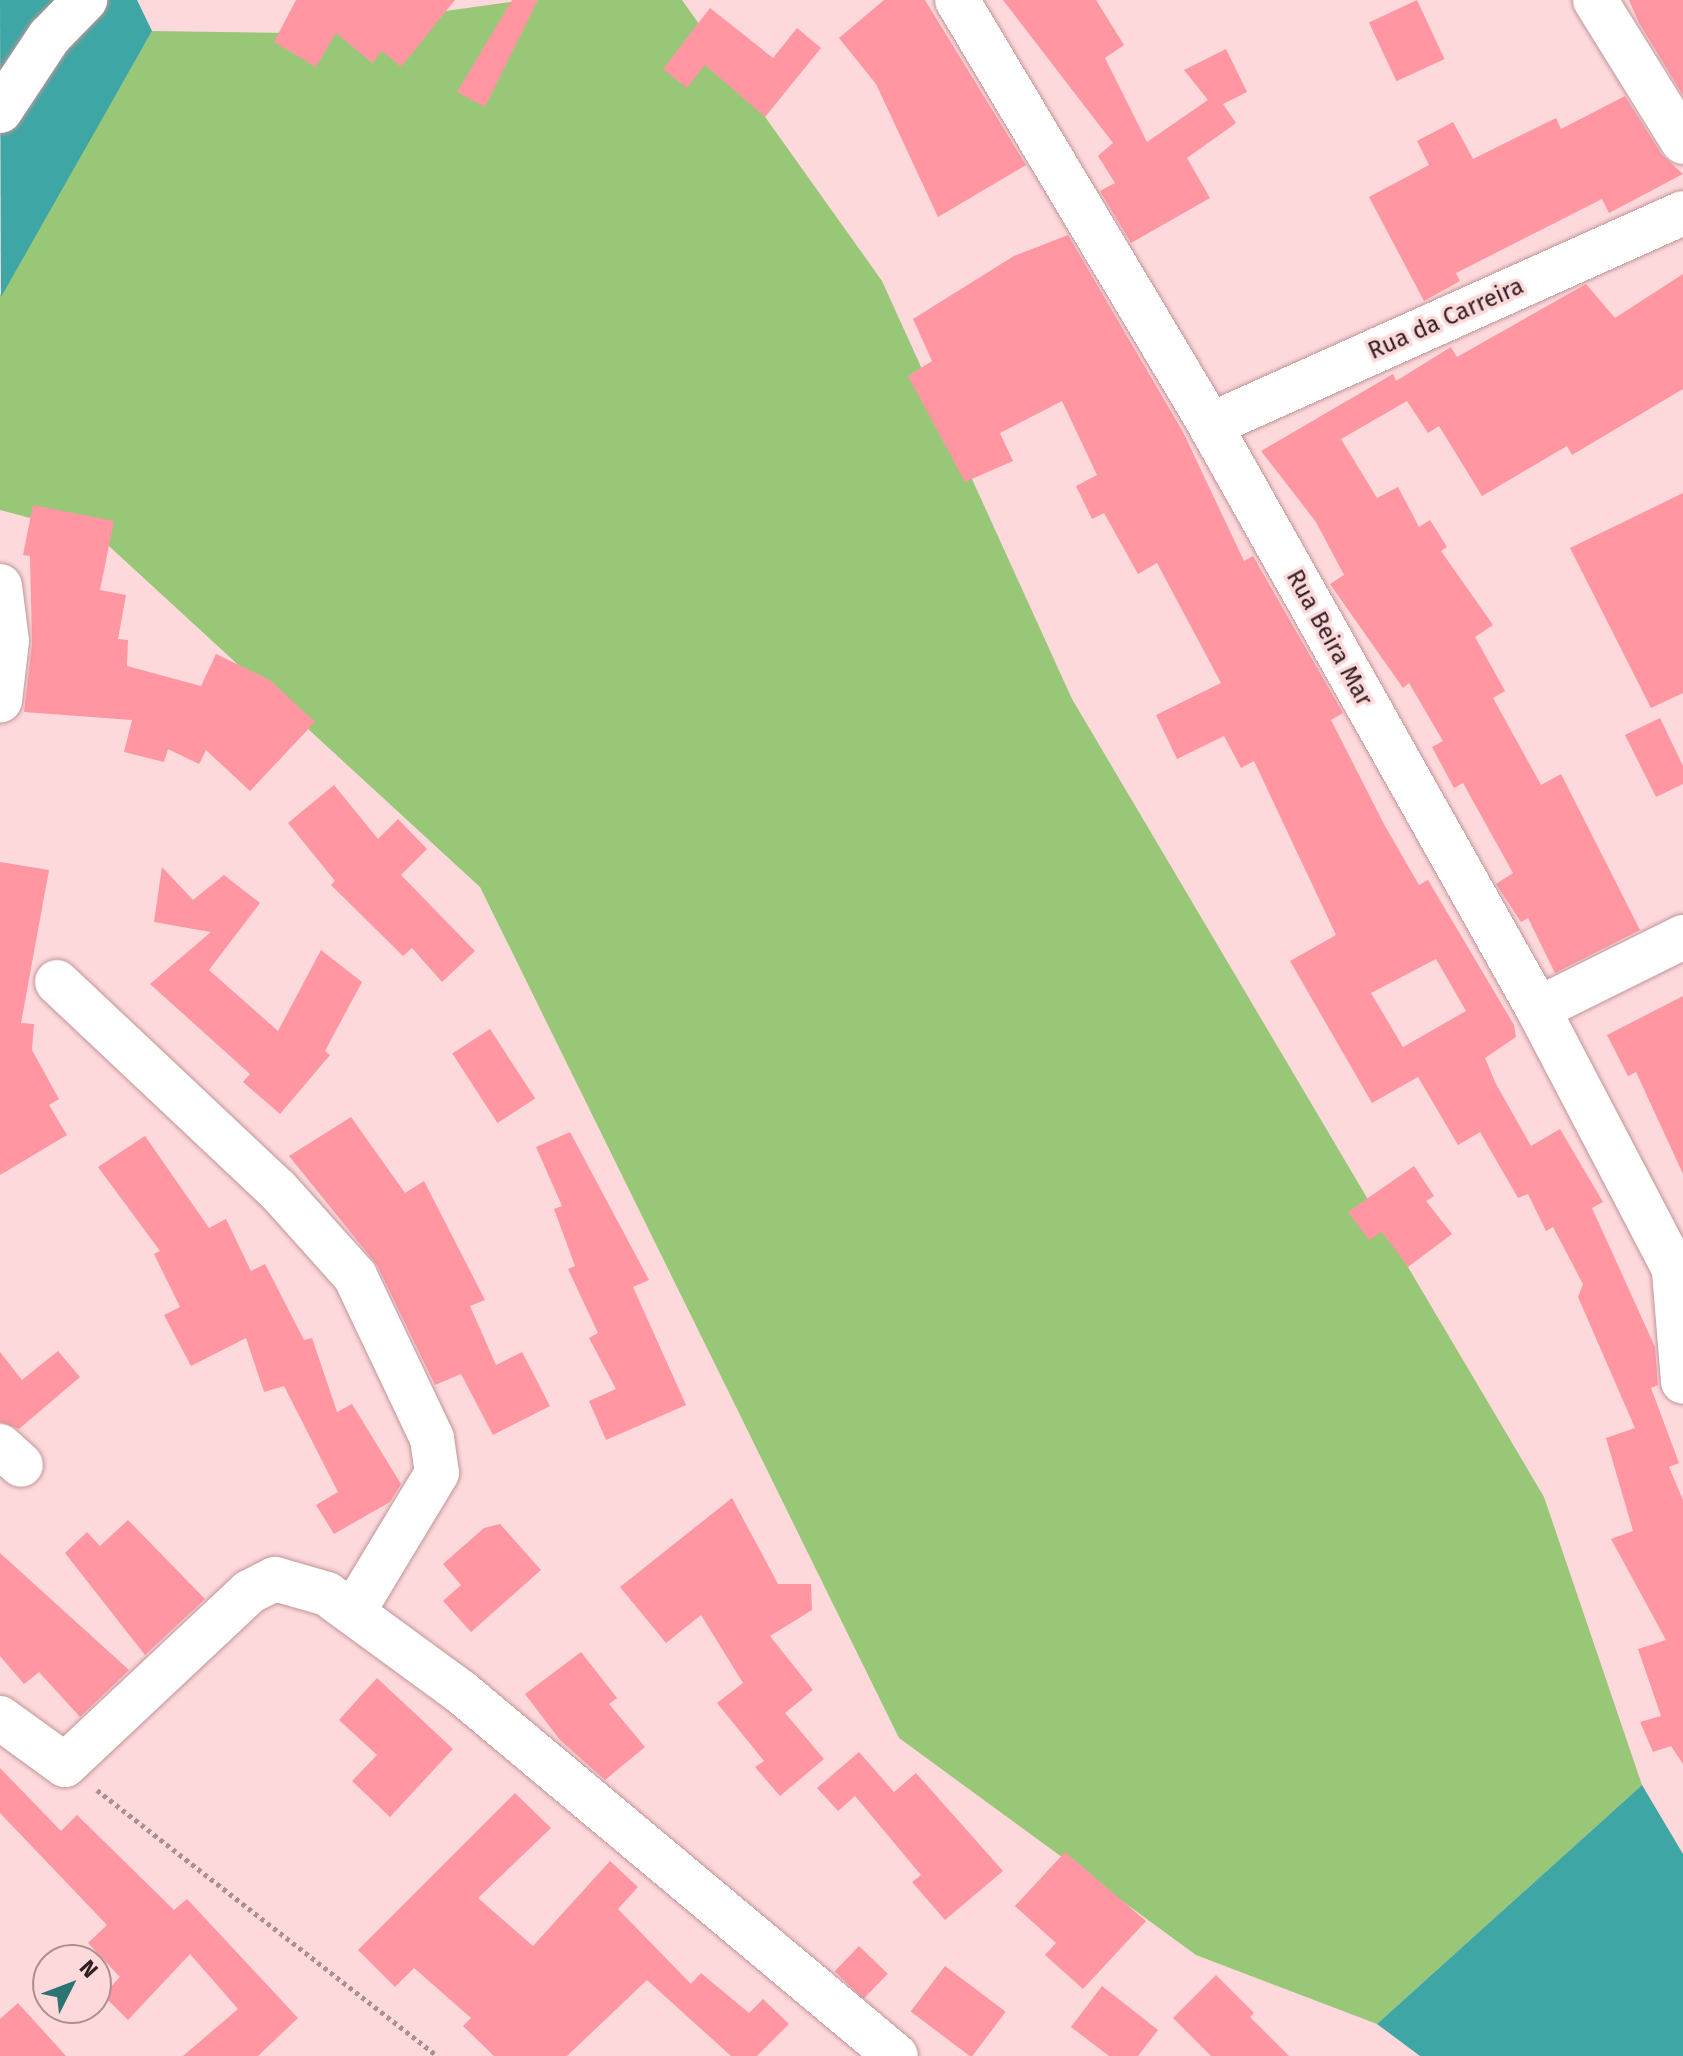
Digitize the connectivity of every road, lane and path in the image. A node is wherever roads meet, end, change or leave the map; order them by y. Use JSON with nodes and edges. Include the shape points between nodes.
{"nodes":[{"id":1,"x":85,"y":0,"type":"edge"},
{"id":2,"x":957,"y":0,"type":"edge"},
{"id":3,"x":1595,"y":0,"type":"edge"},
{"id":4,"x":0,"y":111,"type":"edge"},
{"id":5,"x":1683,"y":142,"type":"edge"},
{"id":6,"x":1683,"y":213,"type":"edge"},
{"id":7,"x":1210,"y":425,"type":"junction"},
{"id":8,"x":0,"y":586,"type":"edge"},
{"id":9,"x":0,"y":701,"type":"edge"},
{"id":10,"x":1683,"y":937,"type":"edge"},
{"id":11,"x":57,"y":982,"type":"dead end"},
{"id":12,"x":1538,"y":1009,"type":"junction"},
{"id":13,"x":1678,"y":1279,"type":"edge"},
{"id":14,"x":1683,"y":1382,"type":"edge"},
{"id":15,"x":353,"y":1612,"type":"junction"},
{"id":16,"x":0,"y":1718,"type":"edge"},
{"id":17,"x":65,"y":1765,"type":"junction"},
{"id":18,"x":438,"y":2056,"type":"edge"},
{"id":19,"x":896,"y":2056,"type":"edge"}],
"edges":[{"from":1,"to":4,"type":"street","via":[[49,37]]},
{"from":2,"to":7,"type":"street","name":"Rua Beira Mar"},
{"from":3,"to":5,"type":"street"},
{"from":6,"to":7,"type":"street","name":"Rua da Carreira"},
{"from":7,"to":12,"type":"street","name":"Rua Beira Mar"},
{"from":8,"to":9,"type":"street","via":[[7,641]]},
{"from":10,"to":12,"type":"street"},
{"from":11,"to":15,"type":"street","via":[[277,1189],[355,1276],[432,1438],[437,1473]]},
{"from":12,"to":13,"type":"street","name":"Rua Beira Mar"},
{"from":13,"to":14,"type":"street"},
{"from":15,"to":17,"type":"street","via":[[327,1594],[275,1579],[249,1592]]},
{"from":15,"to":19,"type":"street","via":[[461,1692]]},
{"from":16,"to":17,"type":"street"},
{"from":17,"to":18,"type":"path"}]}
